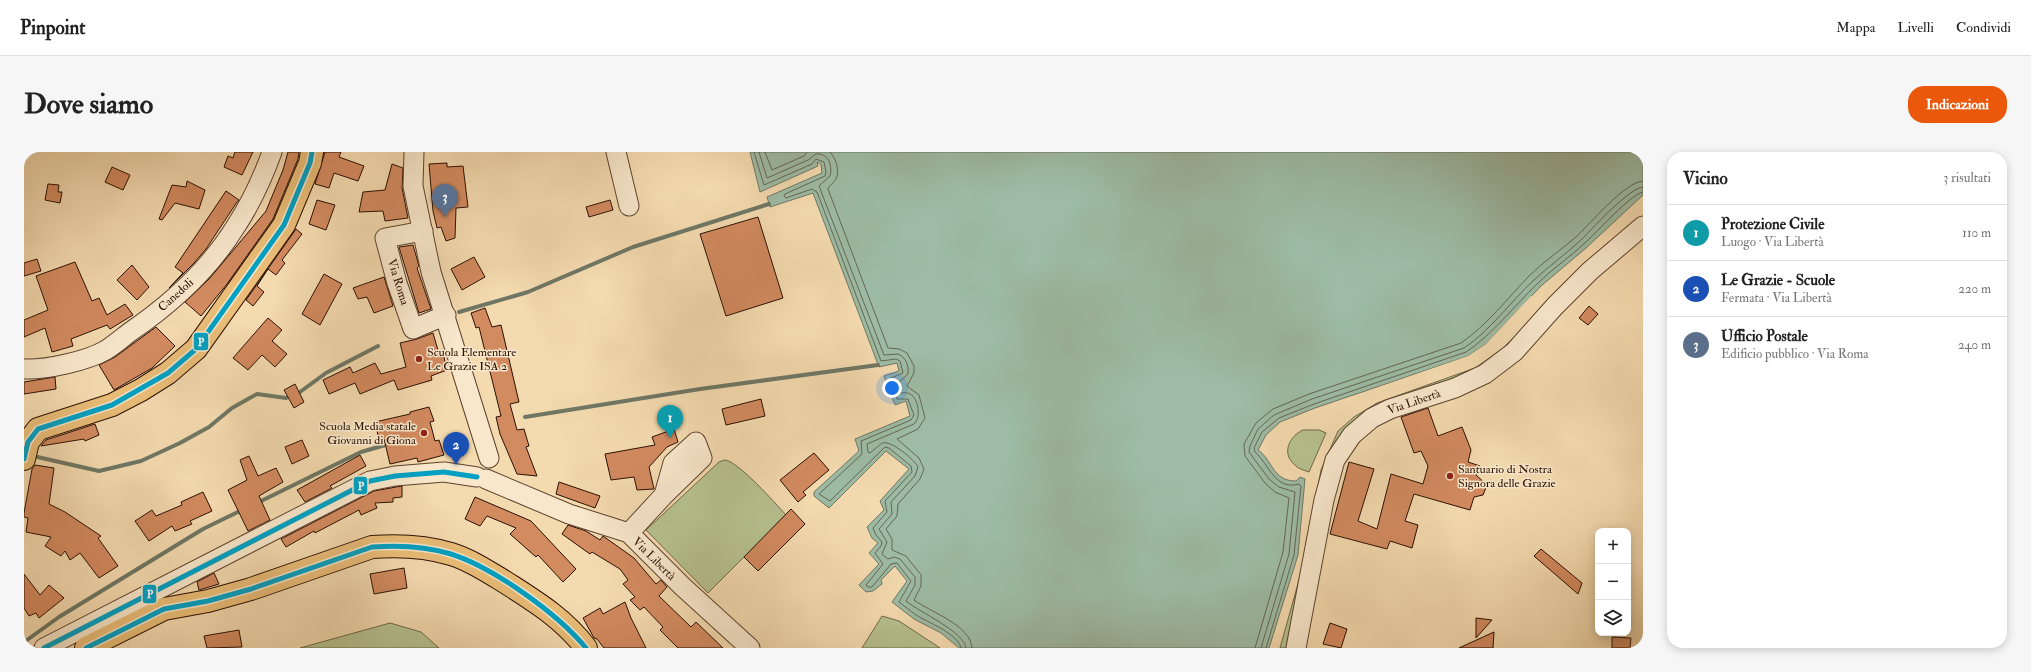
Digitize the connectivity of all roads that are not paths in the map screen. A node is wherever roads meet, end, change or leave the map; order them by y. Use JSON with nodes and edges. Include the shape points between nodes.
{"nodes":[{"id":1,"x":272,"y":152,"type":"edge"},
{"id":2,"x":312,"y":152,"type":"edge"},
{"id":3,"x":414,"y":152,"type":"edge"},
{"id":4,"x":616,"y":152,"type":"edge"},
{"id":5,"x":629,"y":206,"type":"dead end"},
{"id":6,"x":1643,"y":226,"type":"edge"},
{"id":7,"x":423,"y":231,"type":"junction"},
{"id":8,"x":446,"y":316,"type":"junction"},
{"id":9,"x":24,"y":369,"type":"edge"},
{"id":10,"x":24,"y":459,"type":"edge"},
{"id":11,"x":484,"y":464,"type":"junction"},
{"id":12,"x":664,"y":495,"type":"dead end"},
{"id":13,"x":628,"y":533,"type":"junction"},
{"id":14,"x":44,"y":648,"type":"edge"},
{"id":15,"x":86,"y":648,"type":"edge"},
{"id":16,"x":586,"y":648,"type":"edge"},
{"id":17,"x":750,"y":648,"type":"edge"},
{"id":18,"x":1296,"y":648,"type":"edge"}],
"edges":[{"from":1,"to":9,"type":"street","name":"Canedoli","via":[[253,197],[236,227],[202,270],[175,296],[107,350],[87,359]]},
{"from":2,"to":10,"type":"main road","via":[[310,163],[284,225],[196,349],[168,373],[142,390],[112,405],[38,429],[28,442]]},
{"from":3,"to":7,"type":"street","via":[[413,186]]},
{"from":4,"to":5,"type":"street"},
{"from":6,"to":18,"type":"street","name":"Via Libertà","via":[[1590,271],[1514,352],[1485,374],[1455,388],[1390,409],[1372,418],[1352,435],[1335,460],[1324,500]]},
{"from":7,"to":8,"type":"street","via":[[431,272]]},
{"from":7,"to":8,"type":"street","name":"Via Roma","via":[[385,238],[412,329]]},
{"from":8,"to":11,"type":"street"},
{"from":11,"to":13,"type":"street","name":"Via Libertà","via":[[517,493],[569,514]]},
{"from":11,"to":14,"type":"street","via":[[444,472],[370,481]]},
{"from":12,"to":13,"type":"street"},
{"from":13,"to":17,"type":"street","name":"Via Libertà"},
{"from":15,"to":16,"type":"main road","via":[[164,609],[244,591],[372,547],[392,546],[414,546],[451,554],[484,568],[540,603],[572,630]]}]}
